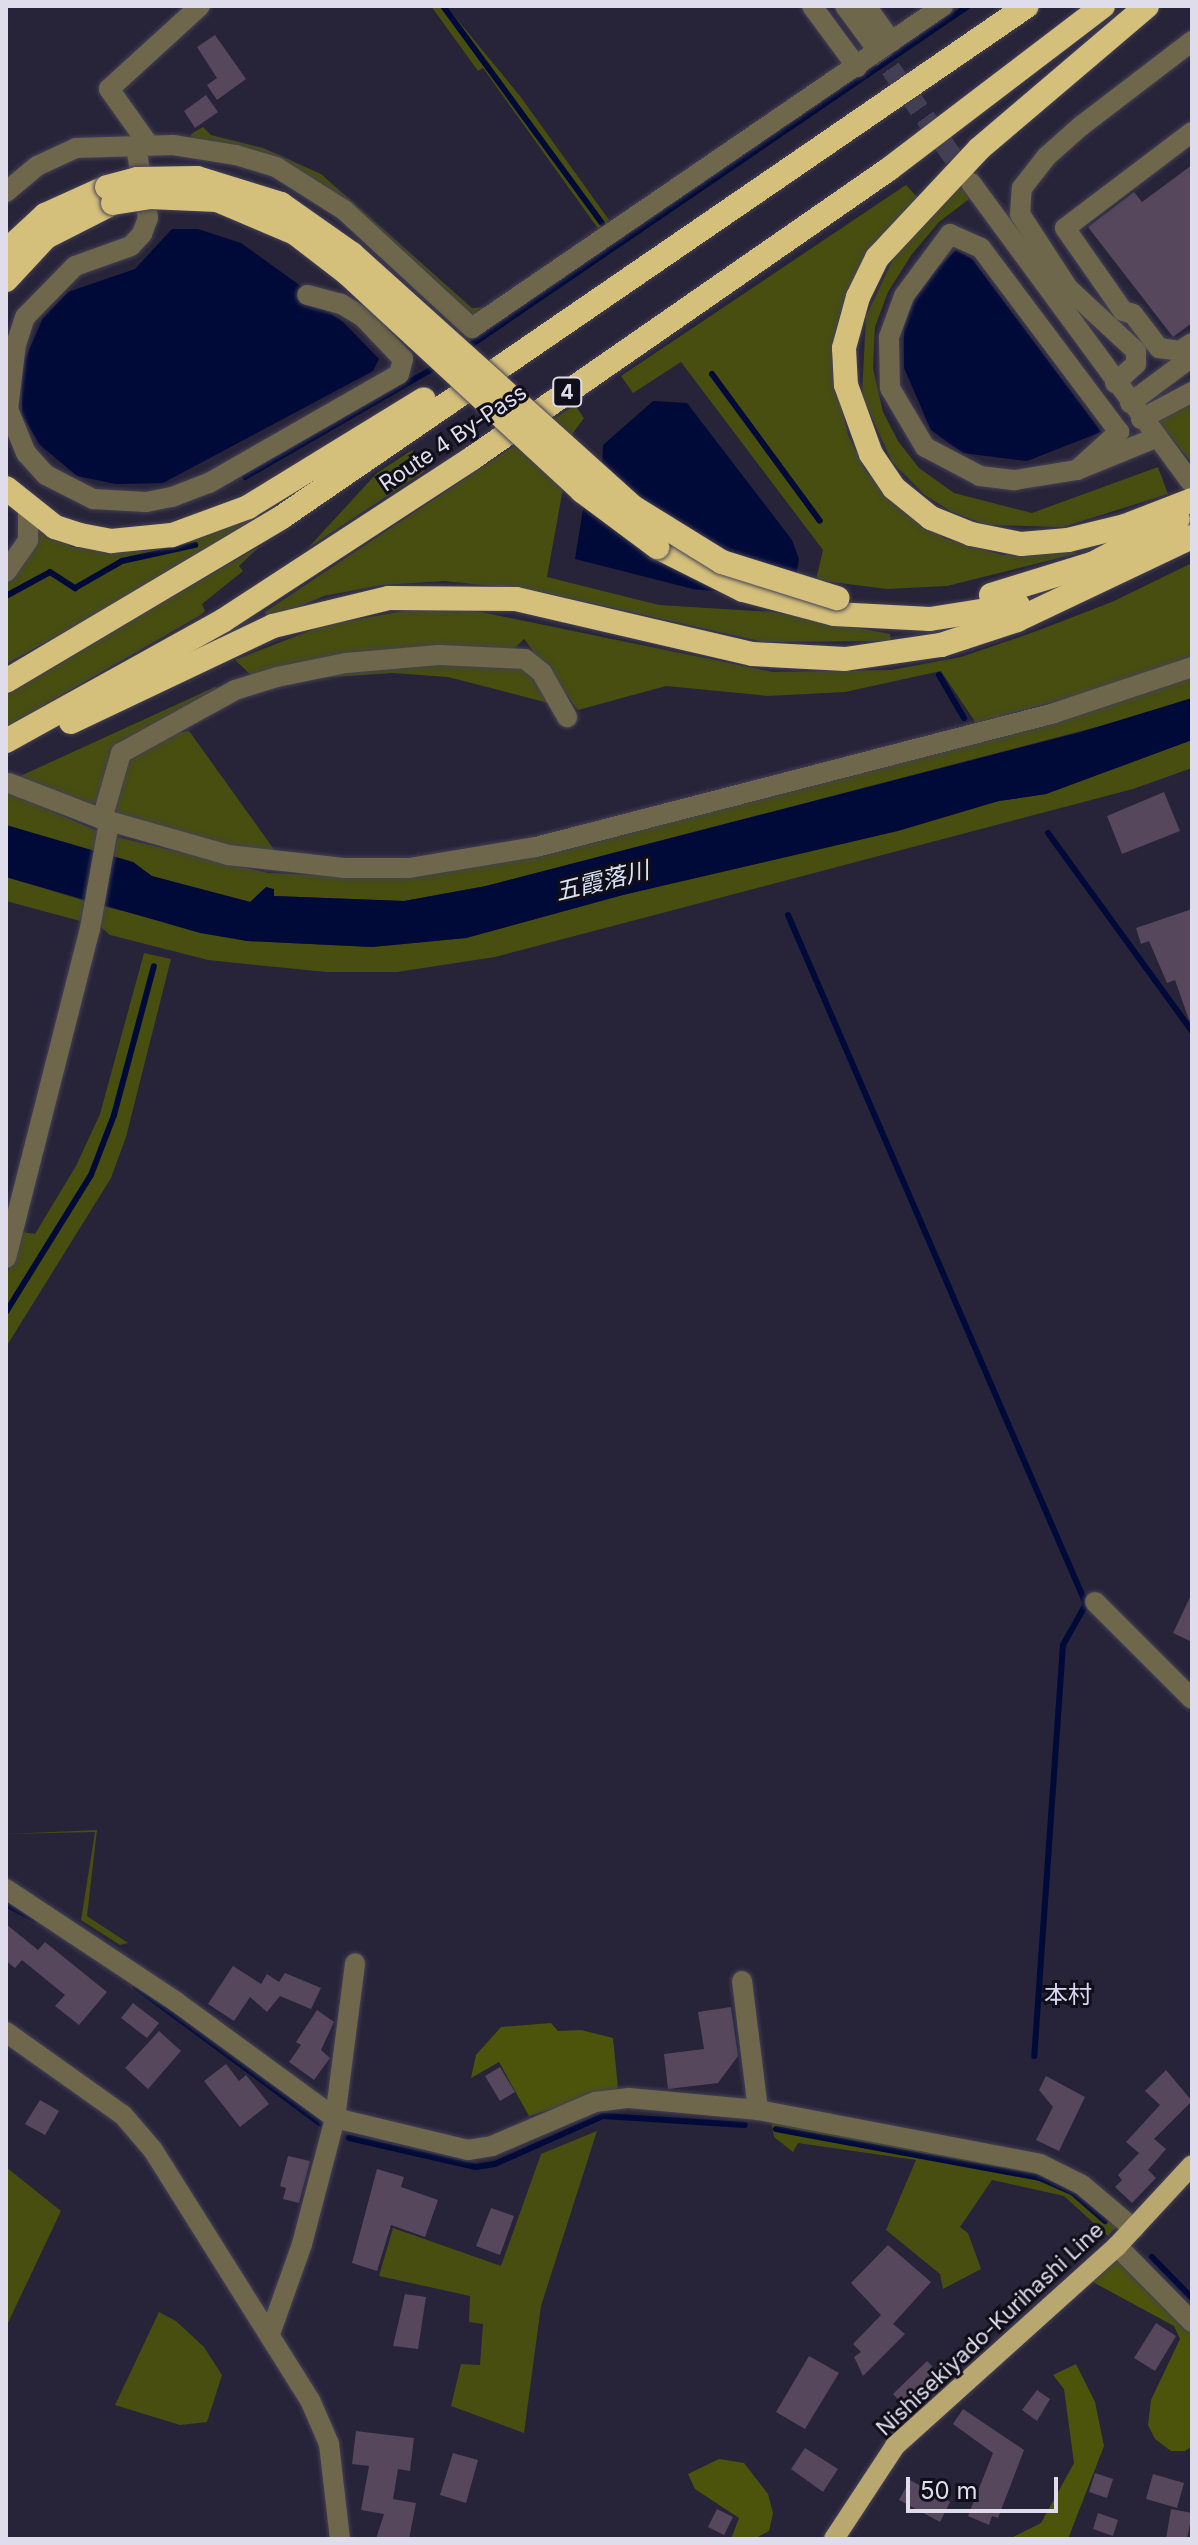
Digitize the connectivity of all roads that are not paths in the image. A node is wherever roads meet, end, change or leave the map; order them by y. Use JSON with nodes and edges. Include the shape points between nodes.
{"nodes":[{"id":1,"x":200,"y":6,"type":"edge"},
{"id":2,"x":812,"y":6,"type":"edge"},
{"id":3,"x":845,"y":6,"type":"edge"},
{"id":4,"x":866,"y":6,"type":"edge"},
{"id":5,"x":943,"y":6,"type":"edge"},
{"id":6,"x":1027,"y":6,"type":"edge"},
{"id":7,"x":1103,"y":6,"type":"edge"},
{"id":8,"x":1147,"y":6,"type":"edge"},
{"id":9,"x":1192,"y":41,"type":"edge"},
{"id":10,"x":882,"y":43,"type":"junction"},
{"id":11,"x":857,"y":67,"type":"junction"},
{"id":12,"x":1192,"y":132,"type":"edge"},
{"id":13,"x":143,"y":146,"type":"junction"},
{"id":14,"x":971,"y":183,"type":"tunnel mouth"},
{"id":15,"x":6,"y":192,"type":"edge"},
{"id":16,"x":110,"y":195,"type":"junction"},
{"id":17,"x":744,"y":199,"type":"junction"},
{"id":18,"x":6,"y":251,"type":"edge"},
{"id":19,"x":6,"y":280,"type":"edge"},
{"id":20,"x":307,"y":295,"type":"dead end"},
{"id":21,"x":1192,"y":343,"type":"edge"},
{"id":22,"x":1192,"y":357,"type":"edge"},
{"id":23,"x":1115,"y":383,"type":"junction"},
{"id":24,"x":1192,"y":392,"type":"edge"},
{"id":25,"x":1136,"y":411,"type":"junction"},
{"id":26,"x":1155,"y":438,"type":"junction"},
{"id":27,"x":1077,"y":470,"type":"junction"},
{"id":28,"x":6,"y":488,"type":"edge"},
{"id":29,"x":1191,"y":490,"type":"edge"},
{"id":30,"x":28,"y":510,"type":"junction"},
{"id":31,"x":1192,"y":511,"type":"edge"},
{"id":32,"x":1192,"y":537,"type":"edge"},
{"id":33,"x":6,"y":572,"type":"edge"},
{"id":34,"x":1087,"y":588,"type":"junction"},
{"id":35,"x":836,"y":606,"type":"junction"},
{"id":36,"x":1192,"y":667,"type":"edge"},
{"id":37,"x":6,"y":681,"type":"edge"},
{"id":38,"x":567,"y":717,"type":"dead end"},
{"id":39,"x":6,"y":741,"type":"edge"},
{"id":40,"x":6,"y":749,"type":"edge"},
{"id":41,"x":9,"y":783,"type":"dead end"},
{"id":42,"x":105,"y":828,"type":"junction"},
{"id":43,"x":6,"y":1258,"type":"edge"},
{"id":44,"x":1095,"y":1602,"type":"dead end"},
{"id":45,"x":1192,"y":1699,"type":"edge"},
{"id":46,"x":6,"y":1889,"type":"edge"},
{"id":47,"x":355,"y":1963,"type":"dead end"},
{"id":48,"x":742,"y":1981,"type":"dead end"},
{"id":49,"x":6,"y":2032,"type":"edge"},
{"id":50,"x":758,"y":2110,"type":"junction"},
{"id":51,"x":335,"y":2118,"type":"junction"},
{"id":52,"x":1192,"y":2165,"type":"edge"},
{"id":53,"x":1134,"y":2229,"type":"junction"},
{"id":54,"x":1117,"y":2246,"type":"junction"},
{"id":55,"x":1192,"y":2322,"type":"edge"},
{"id":56,"x":270,"y":2334,"type":"junction"},
{"id":57,"x":340,"y":2539,"type":"edge"},
{"id":58,"x":834,"y":2539,"type":"edge"}],
"edges":[{"from":1,"to":13,"type":"street","via":[[109,89]]},
{"from":2,"to":11,"type":"street"},
{"from":3,"to":10,"type":"street"},
{"from":4,"to":10,"type":"street"},
{"from":5,"to":10,"type":"street"},
{"from":6,"to":17,"type":"highway","name":"Route 4 By-Pass"},
{"from":7,"to":39,"type":"highway","name":"Route 4 By-Pass","number":"4","via":[[889,169],[471,459],[224,620]]},
{"from":8,"to":29,"type":"highway","via":[[979,149],[877,258],[858,297],[844,348],[846,385],[871,454],[894,488],[931,518],[971,534],[1021,544],[1068,540],[1125,526]]},
{"from":9,"to":23,"type":"street","via":[[1081,126],[1022,188],[1020,214],[1068,288],[1136,351],[1136,364]]},
{"from":10,"to":11,"type":"street"},
{"from":11,"to":13,"type":"street","via":[[472,328],[344,210],[276,167],[210,149]]},
{"from":12,"to":21,"type":"street","via":[[1065,228],[1123,311],[1133,314],[1159,348],[1180,351]]},
{"from":13,"to":15,"type":"street","via":[[66,151]]},
{"from":13,"to":20,"type":"street","via":[[148,218],[142,234],[131,246],[75,266],[25,317],[16,344],[8,409],[26,453],[46,475],[93,499],[146,502],[172,497],[209,483],[399,374],[403,359],[354,309]]},
{"from":14,"to":23,"type":"street"},
{"from":16,"to":18,"type":"highway","via":[[45,215]]},
{"from":16,"to":19,"type":"highway","via":[[46,237]]},
{"from":16,"to":35,"type":"highway","bridge":true,"via":[[137,179],[197,178],[281,204],[352,254],[594,476],[645,516],[722,562]]},
{"from":17,"to":30,"type":"highway","via":[[656,242],[404,413],[248,507],[143,540],[80,535]]},
{"from":17,"to":37,"type":"highway","name":"Route 4 By-Pass","via":[[282,517]]},
{"from":22,"to":25,"type":"street"},
{"from":23,"to":25,"type":"street"},
{"from":24,"to":25,"type":"street"},
{"from":25,"to":26,"type":"street"},
{"from":26,"to":27,"type":"street"},
{"from":26,"to":29,"type":"street"},
{"from":27,"to":27,"type":"street","via":[[1015,480],[980,476],[925,447],[906,420],[890,388],[889,337],[904,296],[950,234],[981,248],[1119,432]]},
{"from":28,"to":30,"type":"highway"},
{"from":30,"to":33,"type":"street","via":[[28,540],[22,556]]},
{"from":31,"to":35,"type":"highway","via":[[1116,554],[1026,588],[905,605]]},
{"from":32,"to":34,"type":"highway"},
{"from":34,"to":35,"type":"highway","via":[[989,612],[930,619]]},
{"from":34,"to":40,"type":"highway","via":[[1017,620],[941,645],[845,659],[752,654],[516,599],[389,598],[273,626],[128,698]]},
{"from":36,"to":42,"type":"street","via":[[1051,714],[459,862],[343,868],[228,855]]},
{"from":38,"to":42,"type":"street","via":[[542,673],[525,659],[439,655],[346,663],[277,677],[235,690],[121,753]]},
{"from":41,"to":42,"type":"street"},
{"from":42,"to":43,"type":"street","via":[[92,918]]},
{"from":44,"to":45,"type":"street"},
{"from":46,"to":51,"type":"street","via":[[175,2001]]},
{"from":47,"to":51,"type":"street"},
{"from":48,"to":50,"type":"street"},
{"from":49,"to":56,"type":"street","via":[[123,2115],[153,2150]]},
{"from":50,"to":51,"type":"street","via":[[629,2098],[595,2102],[492,2146],[468,2150]]},
{"from":50,"to":53,"type":"street","via":[[1040,2164],[1082,2185]]},
{"from":51,"to":56,"type":"street","via":[[302,2244]]},
{"from":52,"to":53,"type":"main road","name":"Nishisekiyado-Kurihashi Line"},
{"from":53,"to":54,"type":"main road","name":"Nishisekiyado-Kurihashi Line"},
{"from":54,"to":55,"type":"street"},
{"from":54,"to":58,"type":"main road","name":"Nishisekiyado-Kurihashi Line","via":[[895,2446]]},
{"from":56,"to":57,"type":"street","via":[[310,2400],[329,2444]]}]}
